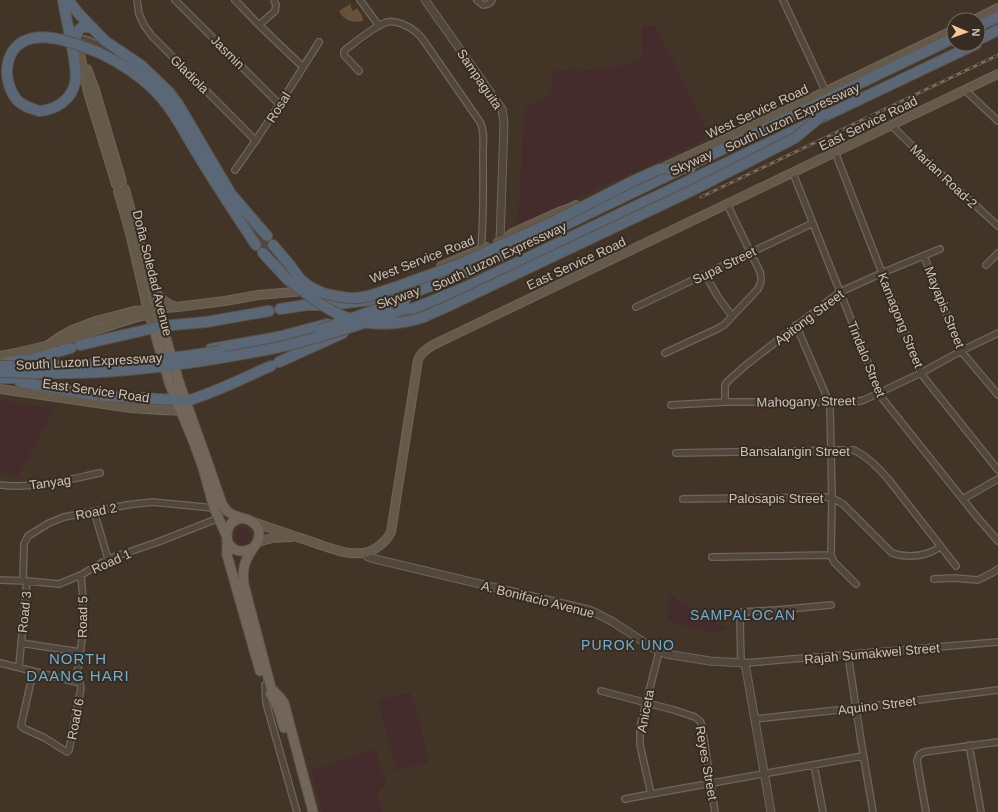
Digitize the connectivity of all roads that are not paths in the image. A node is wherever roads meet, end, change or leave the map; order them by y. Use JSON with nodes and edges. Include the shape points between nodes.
{"nodes":[{"id":1,"x":64,"y":0,"type":"edge"},
{"id":2,"x":68,"y":0,"type":"edge"},
{"id":3,"x":137,"y":0,"type":"edge"},
{"id":4,"x":175,"y":0,"type":"edge"},
{"id":5,"x":235,"y":0,"type":"edge"},
{"id":6,"x":274,"y":0,"type":"edge"},
{"id":7,"x":360,"y":0,"type":"edge"},
{"id":8,"x":425,"y":0,"type":"edge"},
{"id":9,"x":478,"y":0,"type":"edge"},
{"id":10,"x":492,"y":0,"type":"edge"},
{"id":11,"x":783,"y":0,"type":"edge"},
{"id":12,"x":998,"y":8,"type":"edge"},
{"id":13,"x":986,"y":14,"type":"edge"},
{"id":14,"x":998,"y":17,"type":"edge"},
{"id":15,"x":998,"y":21,"type":"edge"},
{"id":16,"x":986,"y":22,"type":"edge"},
{"id":17,"x":259,"y":25,"type":"junction"},
{"id":18,"x":379,"y":26,"type":"junction"},
{"id":19,"x":986,"y":26,"type":"edge"},
{"id":20,"x":93,"y":28,"type":"junction"},
{"id":21,"x":998,"y":30,"type":"edge"},
{"id":22,"x":998,"y":33,"type":"edge"},
{"id":23,"x":946,"y":34,"type":"edge"},
{"id":24,"x":986,"y":36,"type":"edge"},
{"id":25,"x":75,"y":39,"type":"junction"},
{"id":26,"x":986,"y":39,"type":"edge"},
{"id":27,"x":319,"y":42,"type":"dead end"},
{"id":28,"x":946,"y":42,"type":"edge"},
{"id":29,"x":946,"y":46,"type":"edge"},
{"id":30,"x":952,"y":52,"type":"edge"},
{"id":31,"x":960,"y":52,"type":"edge"},
{"id":32,"x":303,"y":67,"type":"junction"},
{"id":33,"x":358,"y":71,"type":"dead end"},
{"id":34,"x":998,"y":74,"type":"edge"},
{"id":35,"x":965,"y":90,"type":"junction"},
{"id":36,"x":826,"y":92,"type":"junction"},
{"id":37,"x":280,"y":105,"type":"junction"},
{"id":38,"x":824,"y":114,"type":"junction"},
{"id":39,"x":998,"y":122,"type":"edge"},
{"id":40,"x":891,"y":125,"type":"junction"},
{"id":41,"x":256,"y":141,"type":"junction"},
{"id":42,"x":835,"y":152,"type":"junction"},
{"id":43,"x":691,"y":168,"type":"junction"},
{"id":44,"x":235,"y":170,"type":"dead end"},
{"id":45,"x":793,"y":173,"type":"junction"},
{"id":46,"x":120,"y":186,"type":"junction"},
{"id":47,"x":727,"y":204,"type":"junction"},
{"id":48,"x":813,"y":223,"type":"junction"},
{"id":49,"x":998,"y":226,"type":"edge"},
{"id":50,"x":267,"y":236,"type":"dead end"},
{"id":51,"x":503,"y":239,"type":"junction"},
{"id":52,"x":256,"y":245,"type":"dead end"},
{"id":53,"x":273,"y":245,"type":"dead end"},
{"id":54,"x":481,"y":249,"type":"junction"},
{"id":55,"x":940,"y":249,"type":"dead end"},
{"id":56,"x":750,"y":252,"type":"junction"},
{"id":57,"x":263,"y":253,"type":"dead end"},
{"id":58,"x":998,"y":253,"type":"edge"},
{"id":59,"x":924,"y":256,"type":"junction"},
{"id":60,"x":986,"y":265,"type":"dead end"},
{"id":61,"x":882,"y":273,"type":"junction"},
{"id":62,"x":705,"y":274,"type":"junction"},
{"id":63,"x":150,"y":283,"type":"junction"},
{"id":64,"x":308,"y":291,"type":"junction"},
{"id":65,"x":840,"y":292,"type":"junction"},
{"id":66,"x":404,"y":296,"type":"junction"},
{"id":67,"x":225,"y":301,"type":"junction"},
{"id":68,"x":177,"y":307,"type":"junction"},
{"id":69,"x":636,"y":307,"type":"dead end"},
{"id":70,"x":280,"y":309,"type":"dead end"},
{"id":71,"x":269,"y":311,"type":"dead end"},
{"id":72,"x":149,"y":312,"type":"junction"},
{"id":73,"x":158,"y":312,"type":"junction"},
{"id":74,"x":732,"y":316,"type":"junction"},
{"id":75,"x":796,"y":325,"type":"junction"},
{"id":76,"x":158,"y":327,"type":"junction"},
{"id":77,"x":343,"y":333,"type":"junction"},
{"id":78,"x":998,"y":333,"type":"edge"},
{"id":79,"x":961,"y":350,"type":"junction"},
{"id":80,"x":665,"y":353,"type":"dead end"},
{"id":81,"x":2,"y":362,"type":"edge"},
{"id":82,"x":921,"y":373,"type":"junction"},
{"id":83,"x":1,"y":376,"type":"edge"},
{"id":84,"x":0,"y":389,"type":"edge"},
{"id":85,"x":880,"y":392,"type":"junction"},
{"id":86,"x":998,"y":395,"type":"edge"},
{"id":87,"x":181,"y":400,"type":"junction"},
{"id":88,"x":725,"y":402,"type":"junction"},
{"id":89,"x":829,"y":402,"type":"junction"},
{"id":90,"x":671,"y":405,"type":"dead end"},
{"id":91,"x":185,"y":411,"type":"junction"},
{"id":92,"x":831,"y":450,"type":"junction"},
{"id":93,"x":676,"y":453,"type":"dead end"},
{"id":94,"x":998,"y":470,"type":"edge"},
{"id":95,"x":100,"y":473,"type":"dead end"},
{"id":96,"x":998,"y":479,"type":"edge"},
{"id":97,"x":0,"y":485,"type":"edge"},
{"id":98,"x":832,"y":498,"type":"junction"},
{"id":99,"x":683,"y":499,"type":"dead end"},
{"id":100,"x":963,"y":499,"type":"junction"},
{"id":101,"x":214,"y":508,"type":"junction"},
{"id":102,"x":94,"y":511,"type":"junction"},
{"id":103,"x":219,"y":518,"type":"junction"},
{"id":104,"x":242,"y":518,"type":"junction"},
{"id":105,"x":251,"y":521,"type":"junction"},
{"id":106,"x":227,"y":538,"type":"junction"},
{"id":107,"x":299,"y":538,"type":"junction"},
{"id":108,"x":998,"y":541,"type":"edge"},
{"id":109,"x":256,"y":545,"type":"junction"},
{"id":110,"x":940,"y":547,"type":"junction"},
{"id":111,"x":364,"y":553,"type":"junction"},
{"id":112,"x":831,"y":555,"type":"junction"},
{"id":113,"x":712,"y":557,"type":"dead end"},
{"id":114,"x":108,"y":559,"type":"junction"},
{"id":115,"x":956,"y":566,"type":"dead end"},
{"id":116,"x":998,"y":569,"type":"edge"},
{"id":117,"x":81,"y":575,"type":"junction"},
{"id":118,"x":934,"y":579,"type":"dead end"},
{"id":119,"x":0,"y":580,"type":"edge"},
{"id":120,"x":25,"y":581,"type":"junction"},
{"id":121,"x":856,"y":584,"type":"dead end"},
{"id":122,"x":831,"y":606,"type":"dead end"},
{"id":123,"x":21,"y":642,"type":"junction"},
{"id":124,"x":998,"y":642,"type":"edge"},
{"id":125,"x":80,"y":652,"type":"junction"},
{"id":126,"x":659,"y":652,"type":"junction"},
{"id":127,"x":848,"y":655,"type":"junction"},
{"id":128,"x":0,"y":663,"type":"edge"},
{"id":129,"x":743,"y":663,"type":"junction"},
{"id":130,"x":19,"y":667,"type":"junction"},
{"id":131,"x":33,"y":672,"type":"junction"},
{"id":132,"x":78,"y":683,"type":"junction"},
{"id":133,"x":265,"y":686,"type":"junction"},
{"id":134,"x":998,"y":690,"type":"edge"},
{"id":135,"x":601,"y":691,"type":"dead end"},
{"id":136,"x":646,"y":703,"type":"junction"},
{"id":137,"x":856,"y":708,"type":"junction"},
{"id":138,"x":755,"y":718,"type":"junction"},
{"id":139,"x":998,"y":742,"type":"edge"},
{"id":140,"x":969,"y":745,"type":"junction"},
{"id":141,"x":863,"y":756,"type":"junction"},
{"id":142,"x":814,"y":765,"type":"junction"},
{"id":143,"x":765,"y":773,"type":"junction"},
{"id":144,"x":711,"y":783,"type":"junction"},
{"id":145,"x":651,"y":794,"type":"junction"},
{"id":146,"x":625,"y":800,"type":"dead end"},
{"id":147,"x":297,"y":812,"type":"edge"},
{"id":148,"x":308,"y":812,"type":"edge"},
{"id":149,"x":313,"y":812,"type":"edge"},
{"id":150,"x":715,"y":812,"type":"edge"},
{"id":151,"x":771,"y":812,"type":"edge"},
{"id":152,"x":823,"y":812,"type":"edge"},
{"id":153,"x":873,"y":812,"type":"edge"},
{"id":154,"x":926,"y":812,"type":"edge"},
{"id":155,"x":981,"y":812,"type":"edge"}],
"edges":[{"from":1,"to":25,"type":"highway"},
{"from":2,"to":20,"type":"highway"},
{"from":3,"to":41,"type":"street","name":"Gladiola","via":[[139,14],[151,35]]},
{"from":4,"to":37,"type":"street","name":"Jasmin"},
{"from":5,"to":17,"type":"street"},
{"from":6,"to":17,"type":"street","via":[[275,11]]},
{"from":7,"to":18,"type":"street"},
{"from":8,"to":51,"type":"street","name":"Sampaguita","via":[[503,112]]},
{"from":9,"to":10,"type":"street","via":[[485,5]]},
{"from":11,"to":36,"type":"street"},
{"from":12,"to":13,"type":"main road"},
{"from":14,"to":16,"type":"highway"},
{"from":15,"to":19,"type":"highway"},
{"from":17,"to":32,"type":"street"},
{"from":18,"to":33,"type":"street","via":[[344,52]]},
{"from":18,"to":54,"type":"street","via":[[387,22],[396,22],[417,32],[480,122],[483,160]]},
{"from":20,"to":25,"type":"highway","via":[[80,27]]},
{"from":20,"to":50,"type":"highway","via":[[105,41],[142,66],[168,91],[231,194]]},
{"from":21,"to":24,"type":"highway"},
{"from":22,"to":26,"type":"highway","name":"South Luzon Expressway"},
{"from":23,"to":36,"type":"main road","name":"West Service Road"},
{"from":25,"to":46,"type":"main road","name":"Doña Soledad Avenue","via":[[88,92]]},
{"from":25,"to":52,"type":"highway","bridge":true,"via":[[76,72],[75,82],[65,101],[39,111],[27,107],[16,99],[8,88],[4,68],[14,48],[23,41],[42,37],[55,39],[77,45],[100,53],[119,63],[141,78],[167,104]]},
{"from":25,"to":64,"type":"street","via":[[106,48],[124,57],[149,74],[170,96],[222,188]]},
{"from":27,"to":32,"type":"street","name":"Rosal"},
{"from":28,"to":66,"type":"highway","name":"South Luzon Expressway","via":[[482,265]]},
{"from":29,"to":43,"type":"highway","name":"Skyway"},
{"from":30,"to":38,"type":"highway","name":"Skyway"},
{"from":31,"to":77,"type":"highway","name":"South Luzon Expressway","via":[[466,287]]},
{"from":32,"to":37,"type":"street","name":"Rosal"},
{"from":34,"to":35,"type":"main road","name":"East Service Road"},
{"from":35,"to":39,"type":"street"},
{"from":35,"to":40,"type":"main road","name":"East Service Road"},
{"from":36,"to":51,"type":"main road","name":"West Service Road"},
{"from":37,"to":41,"type":"street","name":"Rosal"},
{"from":38,"to":57,"type":"highway","bridge":true,"via":[[795,138],[696,189],[423,317],[402,322],[370,323],[345,317],[315,300],[288,280]]},
{"from":38,"to":83,"type":"highway","name":"Skyway","bridge":true,"via":[[465,285],[348,329],[281,346],[188,363],[126,370]]},
{"from":40,"to":42,"type":"main road","name":"East Service Road"},
{"from":40,"to":49,"type":"street","name":"Marian Road-2"},
{"from":41,"to":44,"type":"street","name":"Rosal"},
{"from":42,"to":45,"type":"main road","name":"East Service Road"},
{"from":42,"to":61,"type":"street","name":"Kamagong Street"},
{"from":43,"to":53,"type":"highway","bridge":true,"via":[[660,169],[560,219],[460,264],[369,296],[336,296],[310,287],[301,280]]},
{"from":43,"to":81,"type":"highway","name":"Skyway","bridge":true,"via":[[461,278],[323,329],[246,347],[187,356],[40,366]]},
{"from":45,"to":47,"type":"main road","name":"East Service Road"},
{"from":45,"to":48,"type":"street","name":"Tindalo Street"},
{"from":46,"to":63,"type":"main road","name":"Doña Soledad Avenue"},
{"from":46,"to":72,"type":"main road","name":"Doña Soledad Avenue"},
{"from":47,"to":56,"type":"street"},
{"from":47,"to":111,"type":"main road","name":"East Service Road","via":[[422,352],[418,360],[391,532],[384,542]]},
{"from":48,"to":56,"type":"street","name":"Supa Street"},
{"from":48,"to":65,"type":"street","name":"Tindalo Street"},
{"from":51,"to":54,"type":"main road","name":"West Service Road"},
{"from":54,"to":64,"type":"main road","name":"West Service Road","via":[[373,292],[348,295]]},
{"from":55,"to":59,"type":"street","name":"Apitong Street"},
{"from":56,"to":62,"type":"street","name":"Supa Street"},
{"from":56,"to":74,"type":"street","via":[[762,277],[761,284]]},
{"from":58,"to":60,"type":"street"},
{"from":59,"to":61,"type":"street","name":"Apitong Street"},
{"from":59,"to":79,"type":"street","name":"Mayapis Street"},
{"from":61,"to":65,"type":"street","name":"Apitong Street"},
{"from":61,"to":82,"type":"street","name":"Kamagong Street"},
{"from":62,"to":69,"type":"street","name":"Supa Street"},
{"from":62,"to":74,"type":"street"},
{"from":63,"to":68,"type":"main road","via":[[162,300]]},
{"from":63,"to":73,"type":"main road","name":"Doña Soledad Avenue"},
{"from":64,"to":67,"type":"main road","name":"West Service Road","via":[[291,291]]},
{"from":65,"to":75,"type":"street","name":"Apitong Street"},
{"from":65,"to":85,"type":"street","name":"Tindalo Street"},
{"from":66,"to":70,"type":"highway"},
{"from":66,"to":81,"type":"highway","name":"South Luzon Expressway","via":[[323,326],[222,348],[125,359]]},
{"from":67,"to":68,"type":"main road","name":"West Service Road"},
{"from":67,"to":73,"type":"main road","name":"West Service Road","via":[[204,308]]},
{"from":68,"to":73,"type":"main road","name":"West Service Road"},
{"from":71,"to":76,"type":"highway"},
{"from":72,"to":73,"type":"main road","name":"West Service Road"},
{"from":72,"to":76,"type":"main road","name":"Doña Soledad Avenue"},
{"from":72,"to":81,"type":"main road","name":"West Service Road","via":[[134,311],[96,321],[63,335],[48,345],[22,352]]},
{"from":73,"to":76,"type":"main road","name":"Doña Soledad Avenue"},
{"from":74,"to":80,"type":"street","via":[[717,329]]},
{"from":75,"to":88,"type":"street","name":"Apitong Street","via":[[728,381],[725,385]]},
{"from":75,"to":89,"type":"street"},
{"from":76,"to":81,"type":"highway","via":[[28,360]]},
{"from":76,"to":87,"type":"main road","name":"Doña Soledad Avenue","bridge":true},
{"from":77,"to":83,"type":"highway","name":"South Luzon Expressway","via":[[197,367],[79,377]]},
{"from":77,"to":87,"type":"highway","via":[[217,390],[200,397]]},
{"from":78,"to":79,"type":"street","name":"Mahogany Street"},
{"from":79,"to":82,"type":"street","name":"Mahogany Street"},
{"from":79,"to":86,"type":"street","name":"Mayapis Street"},
{"from":82,"to":85,"type":"street","name":"Mahogany Street"},
{"from":82,"to":94,"type":"street","name":"Kamagong Street"},
{"from":83,"to":87,"type":"highway","via":[[39,386],[100,395]]},
{"from":84,"to":91,"type":"main road","name":"East Service Road","via":[[131,408]]},
{"from":85,"to":89,"type":"street","name":"Mahogany Street","via":[[855,402]]},
{"from":85,"to":100,"type":"street","name":"Tindalo Street","via":[[882,398]]},
{"from":87,"to":91,"type":"main road","name":"Doña Soledad Avenue"},
{"from":88,"to":89,"type":"street","name":"Mahogany Street"},
{"from":88,"to":90,"type":"street","name":"Mahogany Street"},
{"from":89,"to":92,"type":"street"},
{"from":91,"to":101,"type":"main road"},
{"from":91,"to":104,"type":"main road","via":[[222,504],[227,511]]},
{"from":92,"to":93,"type":"street","name":"Bansalangin Street"},
{"from":92,"to":98,"type":"street"},
{"from":92,"to":110,"type":"street","name":"Bansalangin Street","via":[[854,450],[879,469]]},
{"from":95,"to":97,"type":"street","name":"Tanyag","via":[[45,484]]},
{"from":96,"to":100,"type":"street"},
{"from":98,"to":99,"type":"street","name":"Palosapis Street"},
{"from":98,"to":110,"type":"street","name":"Palosapis Street","via":[[843,504],[892,553],[900,556],[920,555]]},
{"from":98,"to":112,"type":"street"},
{"from":100,"to":108,"type":"street","name":"Tindalo Street"},
{"from":101,"to":102,"type":"street","name":"Road 2","via":[[152,502]]},
{"from":101,"to":103,"type":"main road"},
{"from":102,"to":114,"type":"street"},
{"from":102,"to":120,"type":"street","name":"Road 2","via":[[64,517],[28,536],[24,544]]},
{"from":103,"to":106,"type":"main road"},
{"from":103,"to":114,"type":"street","name":"Road 1"},
{"from":104,"to":105,"type":"main road"},
{"from":104,"to":106,"type":"main road","via":[[228,527]]},
{"from":105,"to":107,"type":"main road"},
{"from":105,"to":109,"type":"main road","via":[[259,529],[260,536]]},
{"from":106,"to":109,"type":"main road","via":[[232,548],[237,551],[248,551]]},
{"from":106,"to":133,"type":"main road","via":[[227,555]]},
{"from":107,"to":109,"type":"main road","via":[[278,537],[266,539]]},
{"from":107,"to":111,"type":"main road","via":[[346,552]]},
{"from":109,"to":149,"type":"main road","via":[[246,559],[244,585],[271,688],[284,703]]},
{"from":110,"to":115,"type":"street","name":"Bansalangin Street"},
{"from":111,"to":126,"type":"street","name":"A. Bonifacio Avenue","via":[[375,560],[589,610],[613,622]]},
{"from":112,"to":113,"type":"street"},
{"from":112,"to":121,"type":"street","via":[[834,562]]},
{"from":114,"to":117,"type":"street","name":"Road 1"},
{"from":116,"to":118,"type":"street","via":[[978,580]]},
{"from":117,"to":120,"type":"street","name":"Road 1","via":[[59,584]]},
{"from":117,"to":125,"type":"street","name":"Road 5","via":[[83,632]]},
{"from":119,"to":120,"type":"street","name":"Road 1"},
{"from":120,"to":123,"type":"street","name":"Road 3"},
{"from":122,"to":129,"type":"street","via":[[742,612],[740,620]]},
{"from":123,"to":125,"type":"street"},
{"from":123,"to":130,"type":"street","name":"Road 3"},
{"from":124,"to":127,"type":"street","name":"Rajah Sumakwel Street"},
{"from":125,"to":132,"type":"street","name":"Road 5"},
{"from":126,"to":129,"type":"street","name":"A. Bonifacio Avenue","via":[[672,656]]},
{"from":126,"to":136,"type":"street","name":"Aniceta"},
{"from":127,"to":129,"type":"street","name":"Rajah Sumakwel Street"},
{"from":127,"to":137,"type":"street"},
{"from":128,"to":130,"type":"street"},
{"from":129,"to":138,"type":"street"},
{"from":130,"to":131,"type":"street"},
{"from":131,"to":132,"type":"street"},
{"from":131,"to":132,"type":"street","name":"Road 6","via":[[21,726],[67,752],[81,688]]},
{"from":133,"to":147,"type":"street","via":[[266,703]]},
{"from":133,"to":148,"type":"main road","via":[[278,706]]},
{"from":134,"to":137,"type":"street","name":"Aquino Street"},
{"from":135,"to":136,"type":"street","name":"Reyes Street"},
{"from":136,"to":144,"type":"street","name":"Reyes Street","via":[[700,720]]},
{"from":136,"to":145,"type":"street","name":"Aniceta","via":[[640,734]]},
{"from":137,"to":138,"type":"street","name":"Aquino Street"},
{"from":137,"to":141,"type":"street"},
{"from":138,"to":143,"type":"street"},
{"from":139,"to":140,"type":"street"},
{"from":140,"to":154,"type":"street","via":[[919,755],[917,761]]},
{"from":140,"to":155,"type":"street"},
{"from":141,"to":142,"type":"street"},
{"from":141,"to":153,"type":"street"},
{"from":142,"to":143,"type":"street"},
{"from":142,"to":152,"type":"street"},
{"from":143,"to":144,"type":"street"},
{"from":143,"to":151,"type":"street"},
{"from":144,"to":145,"type":"street"},
{"from":144,"to":150,"type":"street","name":"Reyes Street"},
{"from":145,"to":146,"type":"street"}]}
